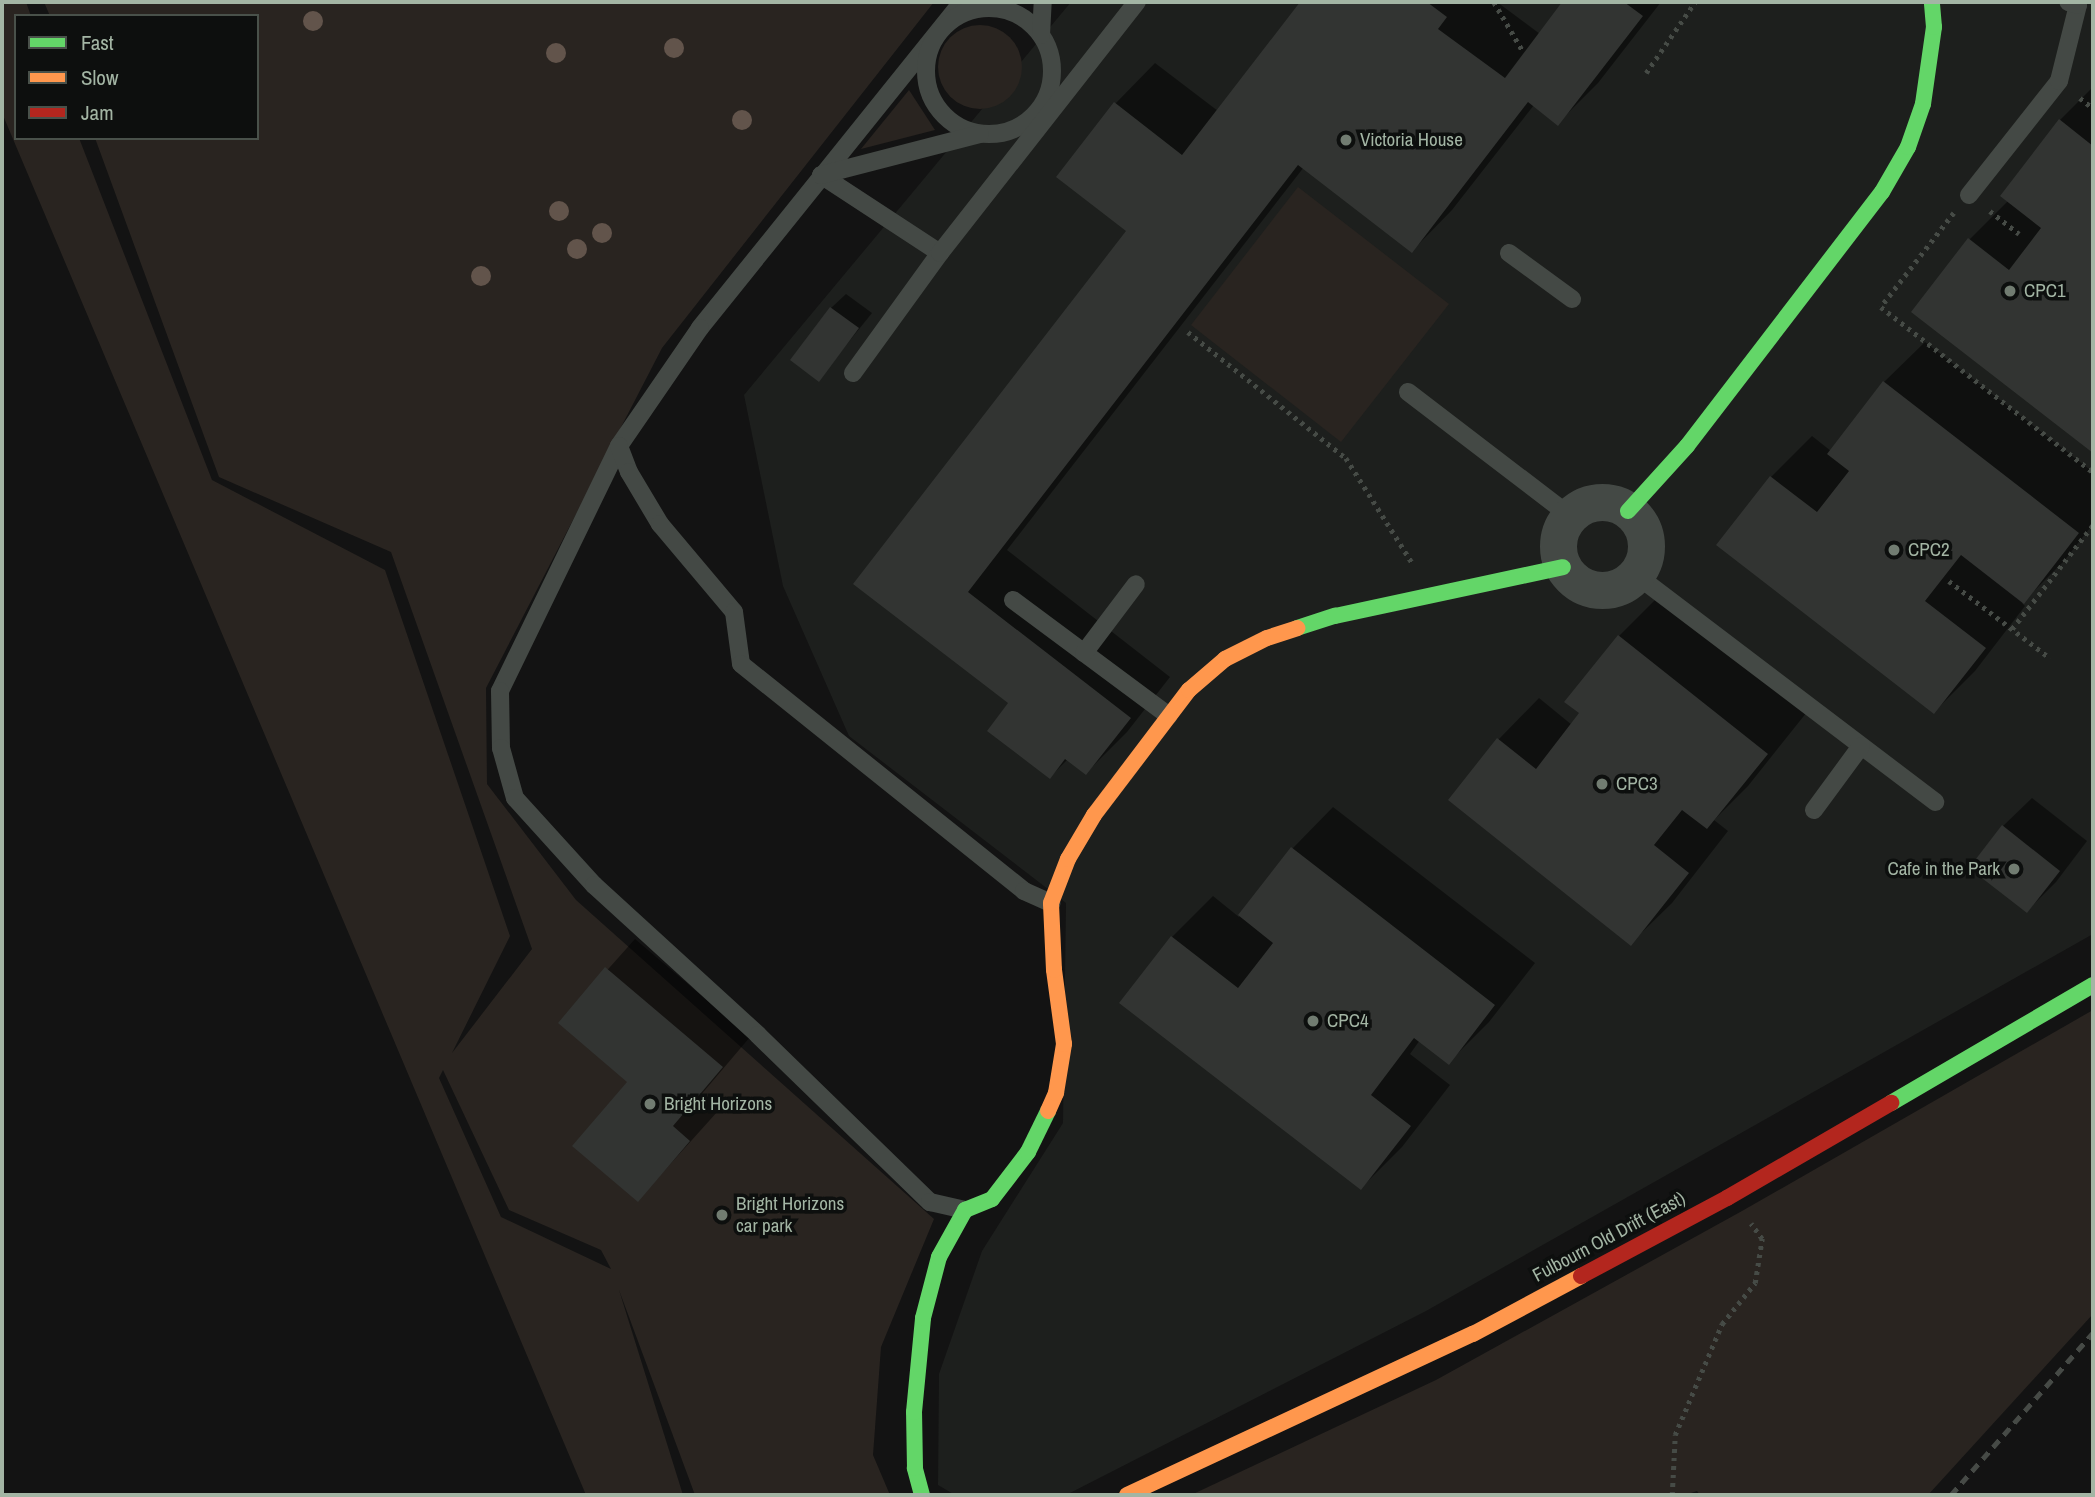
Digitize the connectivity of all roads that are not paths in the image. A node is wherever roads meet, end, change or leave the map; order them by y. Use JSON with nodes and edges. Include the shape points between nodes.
{"nodes":[{"id":1,"x":962,"y":2,"type":"edge"},
{"id":2,"x":1043,"y":2,"type":"edge"},
{"id":3,"x":1137,"y":2,"type":"edge"},
{"id":4,"x":1932,"y":2,"type":"edge"},
{"id":5,"x":2068,"y":2,"type":"edge"},
{"id":6,"x":1041,"y":35,"type":"junction"},
{"id":7,"x":931,"y":40,"type":"junction"},
{"id":8,"x":980,"y":134,"type":"junction"},
{"id":9,"x":821,"y":175,"type":"junction"},
{"id":10,"x":1969,"y":195,"type":"road end"},
{"id":11,"x":940,"y":253,"type":"junction"},
{"id":12,"x":1509,"y":253,"type":"dead end"},
{"id":13,"x":1572,"y":299,"type":"dead end"},
{"id":14,"x":853,"y":373,"type":"dead end"},
{"id":15,"x":1408,"y":392,"type":"dead end"},
{"id":16,"x":619,"y":446,"type":"junction"},
{"id":17,"x":1628,"y":510,"type":"junction"},
{"id":18,"x":1570,"y":516,"type":"junction"},
{"id":19,"x":1563,"y":567,"type":"junction"},
{"id":20,"x":1635,"y":574,"type":"junction"},
{"id":21,"x":1136,"y":584,"type":"dead end"},
{"id":22,"x":1013,"y":600,"type":"dead end"},
{"id":23,"x":1084,"y":653,"type":"junction"},
{"id":24,"x":1169,"y":716,"type":"junction"},
{"id":25,"x":1861,"y":746,"type":"junction"},
{"id":26,"x":1935,"y":802,"type":"dead end"},
{"id":27,"x":1814,"y":810,"type":"dead end"},
{"id":28,"x":1051,"y":903,"type":"junction"},
{"id":29,"x":2093,"y":985,"type":"edge"},
{"id":30,"x":965,"y":1210,"type":"junction"},
{"id":31,"x":922,"y":1495,"type":"edge"},
{"id":32,"x":1128,"y":1495,"type":"edge"}],
"edges":[{"from":1,"to":7,"type":"lane"},
{"from":2,"to":6,"type":"lane"},
{"from":3,"to":11,"type":"lane"},
{"from":4,"to":17,"type":"street","via":[[1934,27],[1923,104],[1908,147],[1882,192],[1687,446]]},
{"from":5,"to":10,"type":"lane","via":[[2078,5],[2059,81]]},
{"from":6,"to":7,"type":"lane","via":[[1026,19],[997,8],[974,9],[948,22]]},
{"from":6,"to":8,"type":"lane","via":[[1051,56],[1053,79],[1041,108],[1026,124],[1003,134]]},
{"from":7,"to":8,"type":"lane","via":[[926,82],[934,104],[959,128]]},
{"from":7,"to":9,"type":"lane"},
{"from":8,"to":9,"type":"lane"},
{"from":9,"to":11,"type":"lane"},
{"from":9,"to":16,"type":"lane","via":[[700,328]]},
{"from":11,"to":14,"type":"lane"},
{"from":12,"to":13,"type":"lane"},
{"from":15,"to":18,"type":"lane"},
{"from":16,"to":28,"type":"lane","via":[[660,524],[734,612],[741,664],[1024,891]]},
{"from":16,"to":30,"type":"lane","via":[[500,691],[501,748],[515,798],[594,885],[930,1202]]},
{"from":17,"to":18,"type":"street","via":[[1592,503]]},
{"from":17,"to":20,"type":"street","via":[[1645,537]]},
{"from":18,"to":19,"type":"street","via":[[1562,526],[1558,546]]},
{"from":19,"to":20,"type":"street","via":[[1575,581],[1594,589],[1614,588]]},
{"from":19,"to":24,"type":"street","via":[[1335,616],[1267,638],[1226,659],[1189,690]]},
{"from":20,"to":25,"type":"lane"},
{"from":21,"to":23,"type":"lane"},
{"from":22,"to":23,"type":"lane"},
{"from":23,"to":24,"type":"lane"},
{"from":24,"to":28,"type":"street","via":[[1094,815],[1068,859]]},
{"from":25,"to":26,"type":"lane"},
{"from":25,"to":27,"type":"lane"},
{"from":28,"to":30,"type":"street","via":[[1064,1044],[1056,1093],[1028,1152],[992,1199]]},
{"from":29,"to":32,"type":"street","name":"Fulbourn Old Drift (East)","via":[[1727,1198],[1473,1334]]},
{"from":30,"to":31,"type":"street","via":[[939,1257],[923,1318],[914,1412],[915,1468]]}]}
